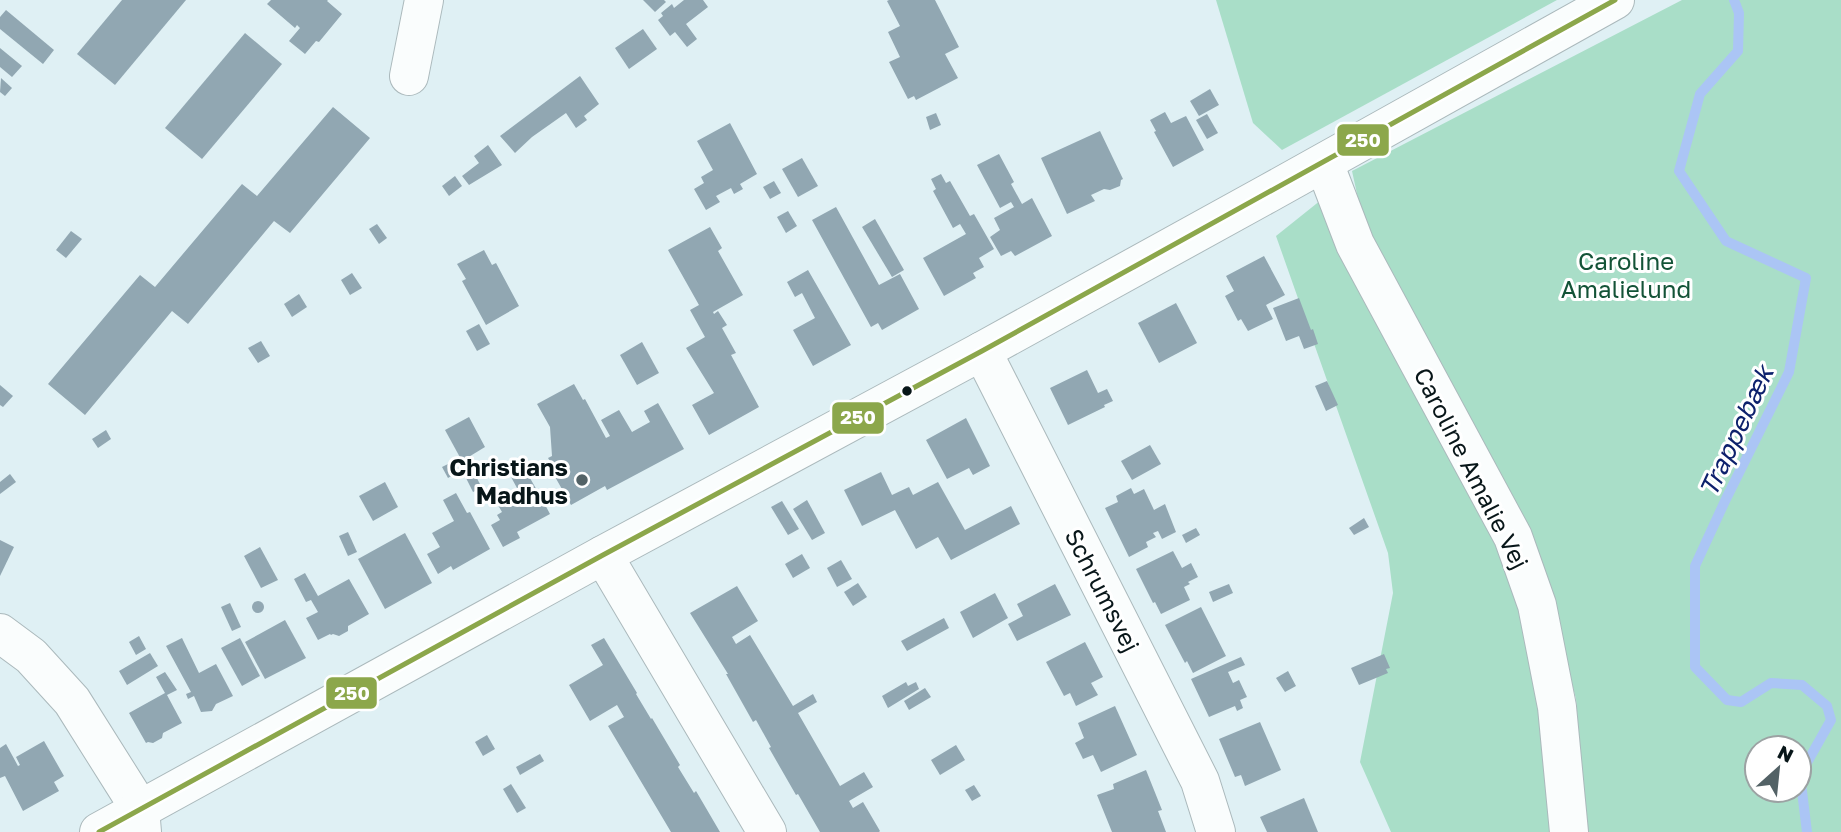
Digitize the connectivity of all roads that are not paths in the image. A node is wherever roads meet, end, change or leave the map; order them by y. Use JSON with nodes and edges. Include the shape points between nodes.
{"nodes":[{"id":1,"x":424,"y":0,"type":"edge"},
{"id":2,"x":1615,"y":0,"type":"edge"},
{"id":3,"x":409,"y":76,"type":"dead end"},
{"id":4,"x":1324,"y":163,"type":"junction"},
{"id":5,"x":982,"y":351,"type":"junction"},
{"id":6,"x":603,"y":555,"type":"junction"},
{"id":7,"x":0,"y":633,"type":"edge"},
{"id":8,"x":141,"y":820,"type":"edge"},
{"id":9,"x":99,"y":832,"type":"edge"},
{"id":10,"x":767,"y":832,"type":"edge"},
{"id":11,"x":1216,"y":832,"type":"edge"},
{"id":12,"x":1569,"y":832,"type":"edge"}],
"edges":[{"from":1,"to":3,"type":"street"},
{"from":2,"to":4,"type":"street"},
{"from":4,"to":5,"type":"street"},
{"from":4,"to":12,"type":"street","name":"Caroline Amalie Vej","via":[[1355,244],[1513,537],[1537,605],[1557,707]]},
{"from":5,"to":6,"type":"street"},
{"from":5,"to":11,"type":"street","name":"Schrumsvej","via":[[1200,781]]},
{"from":6,"to":8,"type":"street"},
{"from":6,"to":10,"type":"street"},
{"from":7,"to":8,"type":"street","via":[[31,656],[72,701]]},
{"from":8,"to":9,"type":"street"}]}
